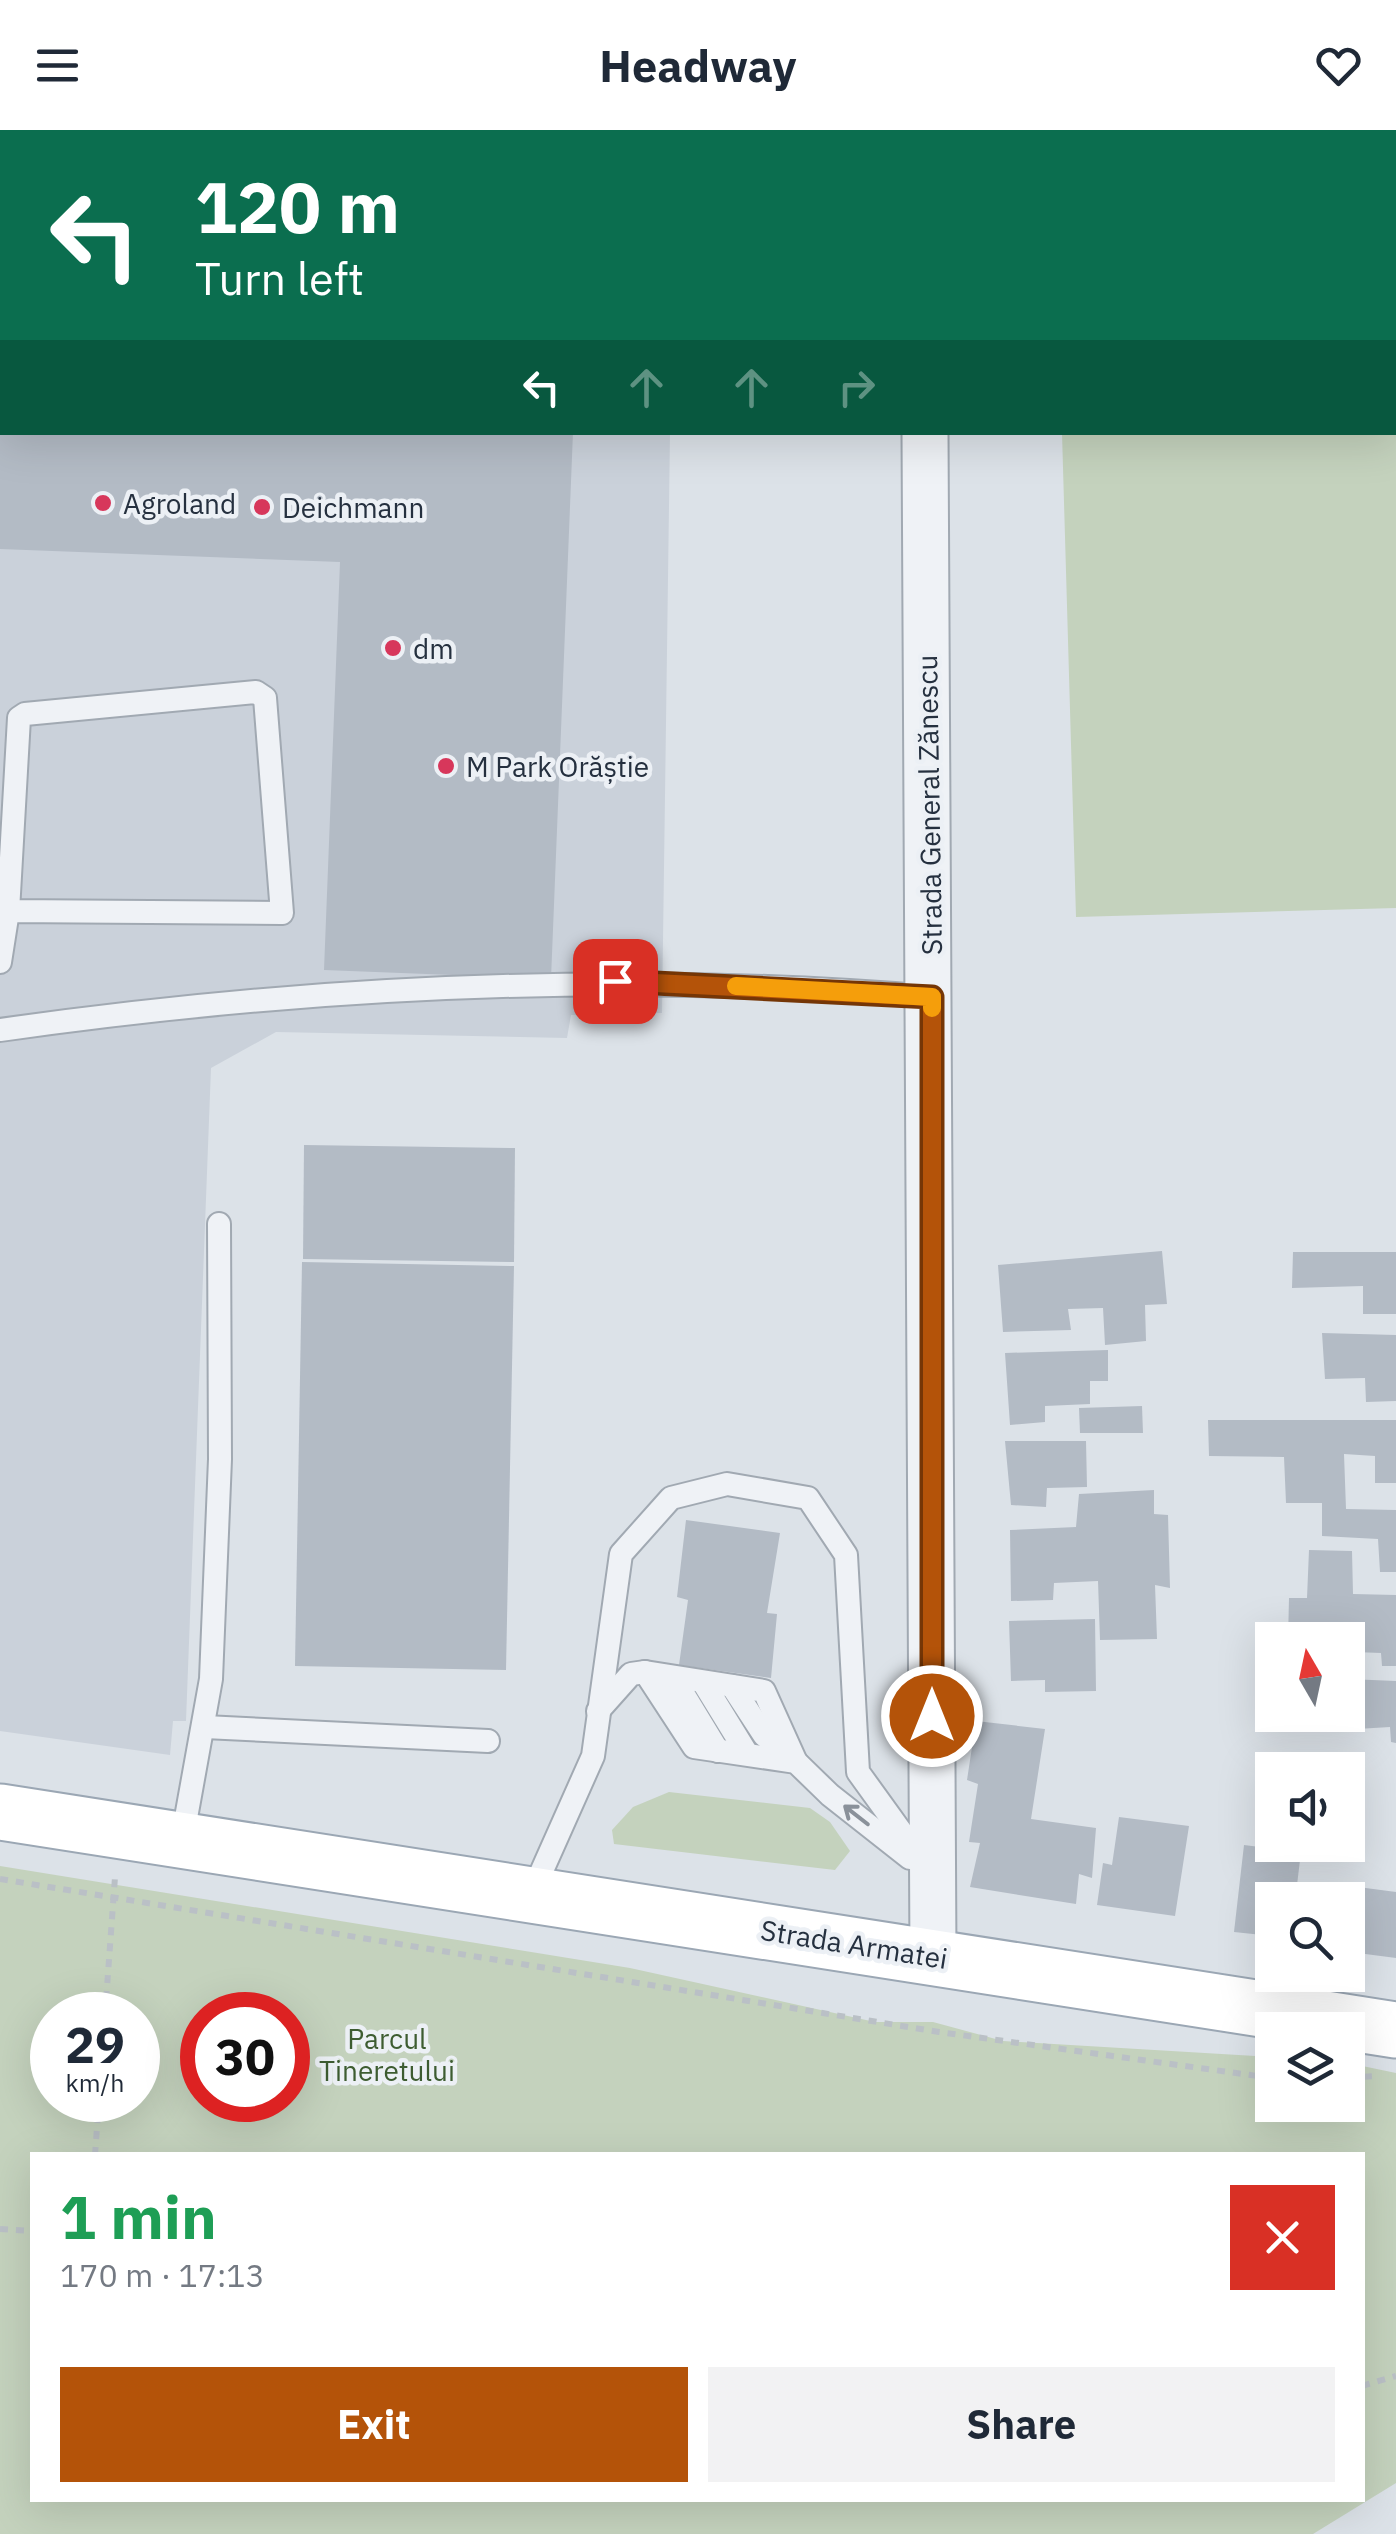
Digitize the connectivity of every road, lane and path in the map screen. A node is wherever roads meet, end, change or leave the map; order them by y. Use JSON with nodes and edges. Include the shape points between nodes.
{"nodes":[{"id":1,"x":926,"y":435,"type":"edge"},
{"id":2,"x":8,"y":912,"type":"junction"},
{"id":3,"x":0,"y":962,"type":"edge"},
{"id":4,"x":932,"y":997,"type":"junction"},
{"id":5,"x":0,"y":1030,"type":"edge"},
{"id":6,"x":219,"y":1224,"type":"dead end"},
{"id":7,"x":645,"y":1672,"type":"junction"},
{"id":8,"x":673,"y":1676,"type":"junction"},
{"id":9,"x":703,"y":1682,"type":"junction"},
{"id":10,"x":598,"y":1711,"type":"junction"},
{"id":11,"x":205,"y":1726,"type":"junction"},
{"id":12,"x":488,"y":1741,"type":"dead end"},
{"id":13,"x":718,"y":1751,"type":"junction"},
{"id":14,"x":746,"y":1752,"type":"junction"},
{"id":15,"x":796,"y":1762,"type":"junction"},
{"id":16,"x":0,"y":1812,"type":"edge"},
{"id":17,"x":118,"y":1830,"type":"junction"},
{"id":18,"x":182,"y":1840,"type":"junction"},
{"id":19,"x":932,"y":1876,"type":"junction"},
{"id":20,"x":0,"y":1879,"type":"edge"},
{"id":21,"x":532,"y":1894,"type":"junction"},
{"id":22,"x":114,"y":1897,"type":"junction"},
{"id":23,"x":933,"y":1957,"type":"junction"},
{"id":24,"x":107,"y":1992,"type":"edge"},
{"id":25,"x":1396,"y":2030,"type":"edge"},
{"id":26,"x":1255,"y":2076,"type":"edge"},
{"id":27,"x":98,"y":2122,"type":"edge"},
{"id":28,"x":96,"y":2152,"type":"edge"},
{"id":29,"x":0,"y":2230,"type":"edge"},
{"id":30,"x":30,"y":2231,"type":"edge"},
{"id":31,"x":1396,"y":2376,"type":"edge"},
{"id":32,"x":1365,"y":2385,"type":"edge"}],
"edges":[{"from":1,"to":4,"type":"street","name":"Strada General Zănescu"},
{"from":2,"to":2,"type":"lane","via":[[18,718],[256,692],[265,698],[282,913]]},
{"from":2,"to":3,"type":"lane"},
{"from":4,"to":5,"type":"lane","via":[[615,981],[330,992]]},
{"from":4,"to":19,"type":"street","name":"Strada General Zănescu"},
{"from":6,"to":11,"type":"lane","via":[[220,1459]]},
{"from":7,"to":8,"type":"lane"},
{"from":7,"to":10,"type":"lane","via":[[630,1674]]},
{"from":7,"to":13,"type":"lane","via":[[694,1748]]},
{"from":8,"to":9,"type":"lane"},
{"from":8,"to":13,"type":"lane"},
{"from":9,"to":14,"type":"lane"},
{"from":9,"to":15,"type":"lane","via":[[764,1692]]},
{"from":10,"to":19,"type":"lane","via":[[621,1554],[671,1498],[727,1484],[808,1498],[846,1556],[858,1772]]},
{"from":10,"to":21,"type":"lane","via":[[592,1756]]},
{"from":11,"to":12,"type":"lane"},
{"from":11,"to":18,"type":"lane"},
{"from":13,"to":14,"type":"lane"},
{"from":14,"to":15,"type":"lane"},
{"from":19,"to":15,"type":"lane","one_way":true},
{"from":16,"to":17,"type":"main road","name":"Strada Armatei"},
{"from":17,"to":18,"type":"main road","name":"Strada Armatei"},
{"from":17,"to":22,"type":"path"},
{"from":18,"to":21,"type":"main road","name":"Strada Armatei"},
{"from":19,"to":23,"type":"street","name":"Strada General Zănescu"},
{"from":20,"to":22,"type":"path"},
{"from":21,"to":23,"type":"main road","name":"Strada Armatei"},
{"from":22,"to":24,"type":"path"},
{"from":22,"to":26,"type":"path","via":[[939,2032]]},
{"from":23,"to":25,"type":"main road","name":"Strada Armatei"},
{"from":27,"to":28,"type":"path"},
{"from":29,"to":30,"type":"path"},
{"from":31,"to":32,"type":"path"}]}
